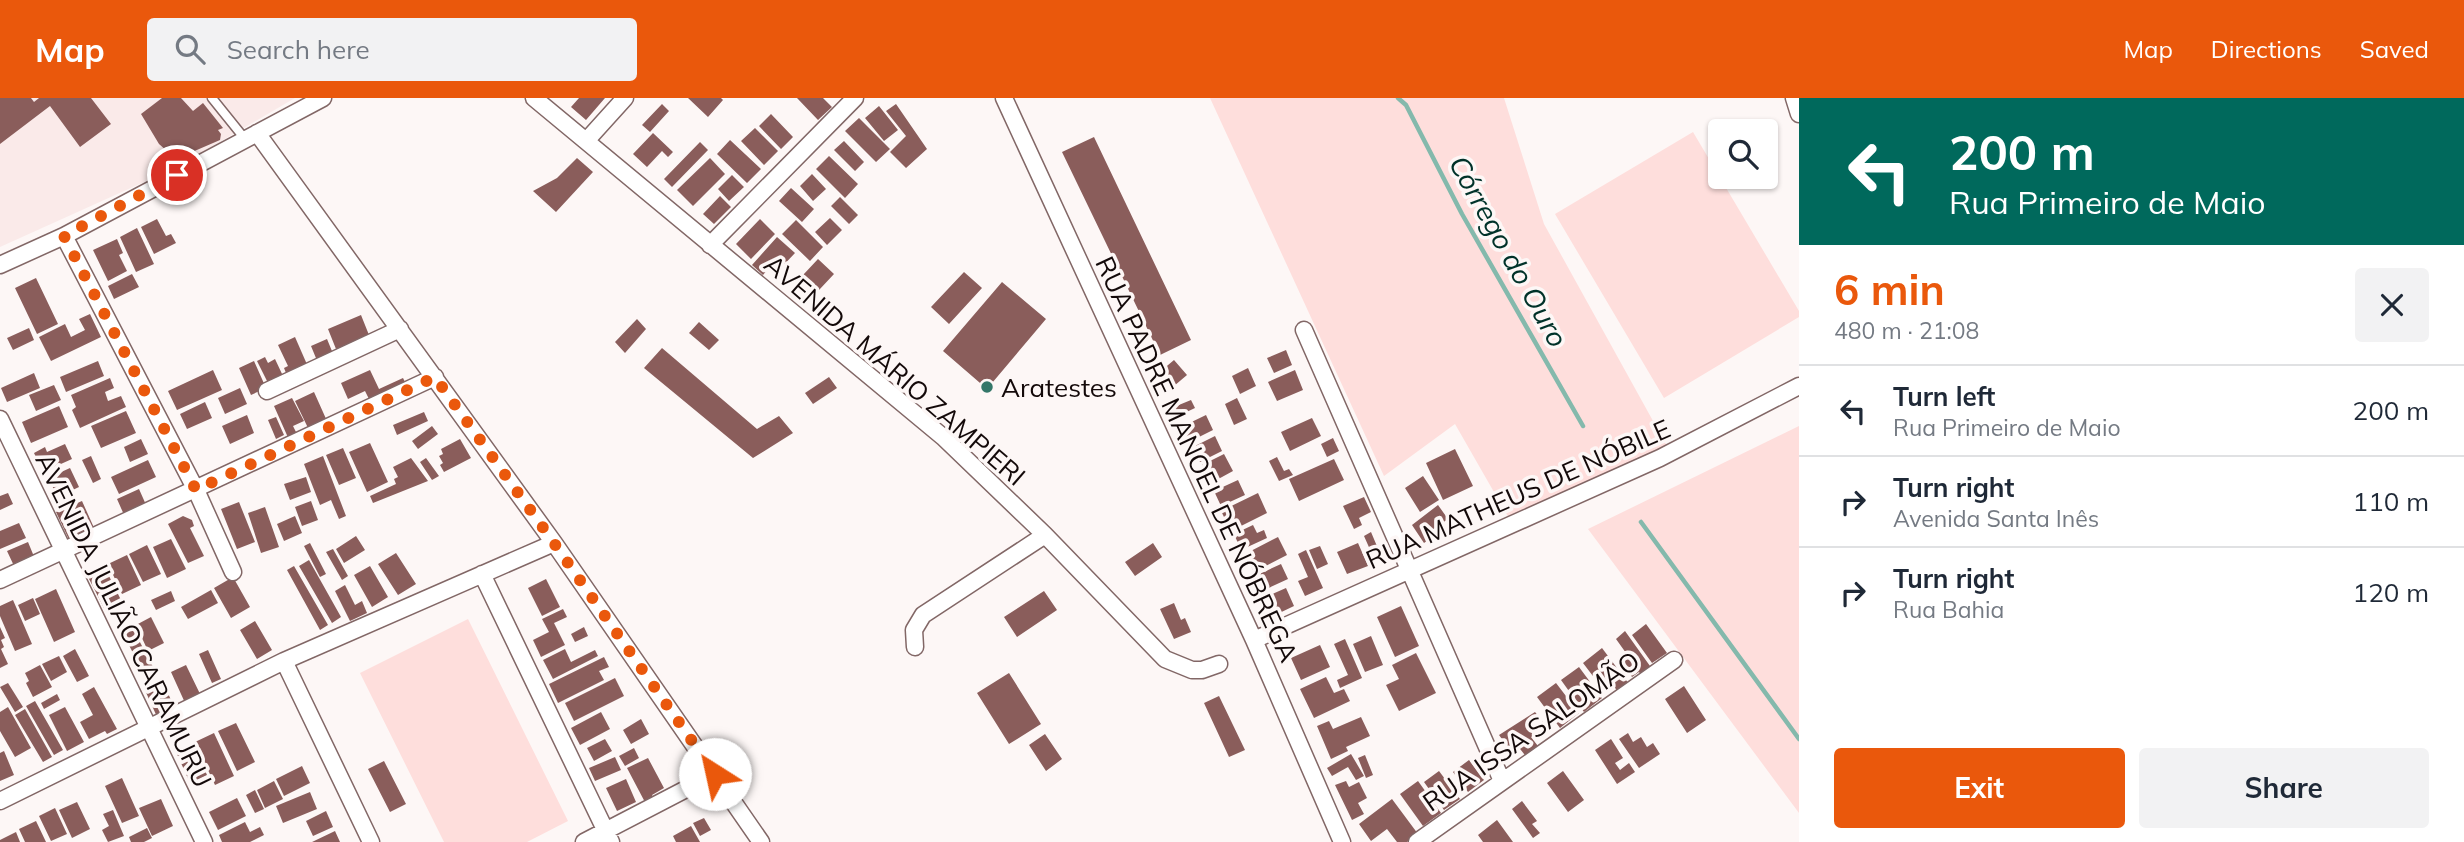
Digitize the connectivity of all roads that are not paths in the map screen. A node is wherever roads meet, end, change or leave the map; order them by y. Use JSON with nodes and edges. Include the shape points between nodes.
{"nodes":[{"id":1,"x":212,"y":98,"type":"edge"},
{"id":2,"x":323,"y":98,"type":"edge"},
{"id":3,"x":534,"y":98,"type":"edge"},
{"id":4,"x":625,"y":98,"type":"edge"},
{"id":5,"x":855,"y":98,"type":"edge"},
{"id":6,"x":1004,"y":98,"type":"edge"},
{"id":7,"x":1794,"y":98,"type":"edge"},
{"id":8,"x":1799,"y":114,"type":"edge"},
{"id":9,"x":251,"y":136,"type":"junction"},
{"id":10,"x":587,"y":140,"type":"junction"},
{"id":11,"x":64,"y":236,"type":"junction"},
{"id":12,"x":710,"y":245,"type":"junction"},
{"id":13,"x":0,"y":265,"type":"edge"},
{"id":14,"x":400,"y":329,"type":"junction"},
{"id":15,"x":1304,"y":330,"type":"dead end"},
{"id":16,"x":435,"y":377,"type":"junction"},
{"id":17,"x":1799,"y":386,"type":"edge"},
{"id":18,"x":267,"y":391,"type":"dead end"},
{"id":19,"x":0,"y":419,"type":"edge"},
{"id":20,"x":196,"y":490,"type":"junction"},
{"id":21,"x":1045,"y":535,"type":"junction"},
{"id":22,"x":554,"y":543,"type":"junction"},
{"id":23,"x":65,"y":551,"type":"junction"},
{"id":24,"x":1411,"y":570,"type":"junction"},
{"id":25,"x":233,"y":572,"type":"dead end"},
{"id":26,"x":482,"y":574,"type":"junction"},
{"id":27,"x":0,"y":580,"type":"edge"},
{"id":28,"x":1254,"y":640,"type":"junction"},
{"id":29,"x":915,"y":647,"type":"dead end"},
{"id":30,"x":1674,"y":660,"type":"dead end"},
{"id":31,"x":284,"y":661,"type":"junction"},
{"id":32,"x":1219,"y":664,"type":"dead end"},
{"id":33,"x":150,"y":728,"type":"junction"},
{"id":34,"x":715,"y":774,"type":"junction"},
{"id":35,"x":1502,"y":781,"type":"junction"},
{"id":36,"x":0,"y":801,"type":"edge"},
{"id":37,"x":608,"y":837,"type":"edge"},
{"id":38,"x":204,"y":842,"type":"edge"},
{"id":39,"x":370,"y":842,"type":"edge"},
{"id":40,"x":584,"y":842,"type":"edge"},
{"id":41,"x":761,"y":842,"type":"edge"},
{"id":42,"x":1342,"y":842,"type":"edge"},
{"id":43,"x":1417,"y":842,"type":"edge"}],
"edges":[{"from":1,"to":9,"type":"lane"},
{"from":2,"to":9,"type":"street"},
{"from":3,"to":10,"type":"street","name":"AVENIDA MÁRIO ZAMPIERI"},
{"from":4,"to":10,"type":"street"},
{"from":5,"to":12,"type":"street"},
{"from":6,"to":28,"type":"street","name":"RUA PADRE MANOEL DE NÓBREGA"},
{"from":7,"to":8,"type":"street"},
{"from":9,"to":11,"type":"street"},
{"from":9,"to":14,"type":"street"},
{"from":10,"to":12,"type":"street","name":"AVENIDA MÁRIO ZAMPIERI"},
{"from":11,"to":13,"type":"street"},
{"from":11,"to":20,"type":"street"},
{"from":12,"to":21,"type":"street","name":"AVENIDA MÁRIO ZAMPIERI","via":[[943,437]]},
{"from":14,"to":16,"type":"street"},
{"from":14,"to":18,"type":"street"},
{"from":15,"to":24,"type":"street"},
{"from":16,"to":20,"type":"street"},
{"from":16,"to":22,"type":"street"},
{"from":17,"to":24,"type":"street","name":"RUA MATHEUS DE NÓBILE","via":[[1660,458]]},
{"from":19,"to":23,"type":"street","name":"AVENIDA JULIÃO CARAMURU"},
{"from":20,"to":23,"type":"street"},
{"from":20,"to":25,"type":"street"},
{"from":21,"to":29,"type":"street","via":[[923,615],[914,630]]},
{"from":21,"to":32,"type":"street","name":"AVENIDA MÁRIO ZAMPIERI","via":[[1165,659],[1192,670]]},
{"from":22,"to":26,"type":"street"},
{"from":22,"to":34,"type":"street"},
{"from":23,"to":27,"type":"street"},
{"from":23,"to":33,"type":"street","name":"AVENIDA JULIÃO CARAMURU"},
{"from":24,"to":28,"type":"street","name":"RUA MATHEUS DE NÓBILE"},
{"from":24,"to":35,"type":"street"},
{"from":26,"to":31,"type":"street"},
{"from":26,"to":37,"type":"street"},
{"from":28,"to":42,"type":"street","name":"RUA PADRE MANOEL DE NÓBREGA"},
{"from":30,"to":35,"type":"street","name":"RUA ISSA SALOMÃO"},
{"from":31,"to":33,"type":"street"},
{"from":31,"to":39,"type":"street"},
{"from":33,"to":36,"type":"street"},
{"from":33,"to":38,"type":"street","name":"AVENIDA JULIÃO CARAMURU"},
{"from":34,"to":37,"type":"street"},
{"from":34,"to":41,"type":"street"},
{"from":35,"to":43,"type":"street","name":"RUA ISSA SALOMÃO"},
{"from":37,"to":40,"type":"street"}]}
